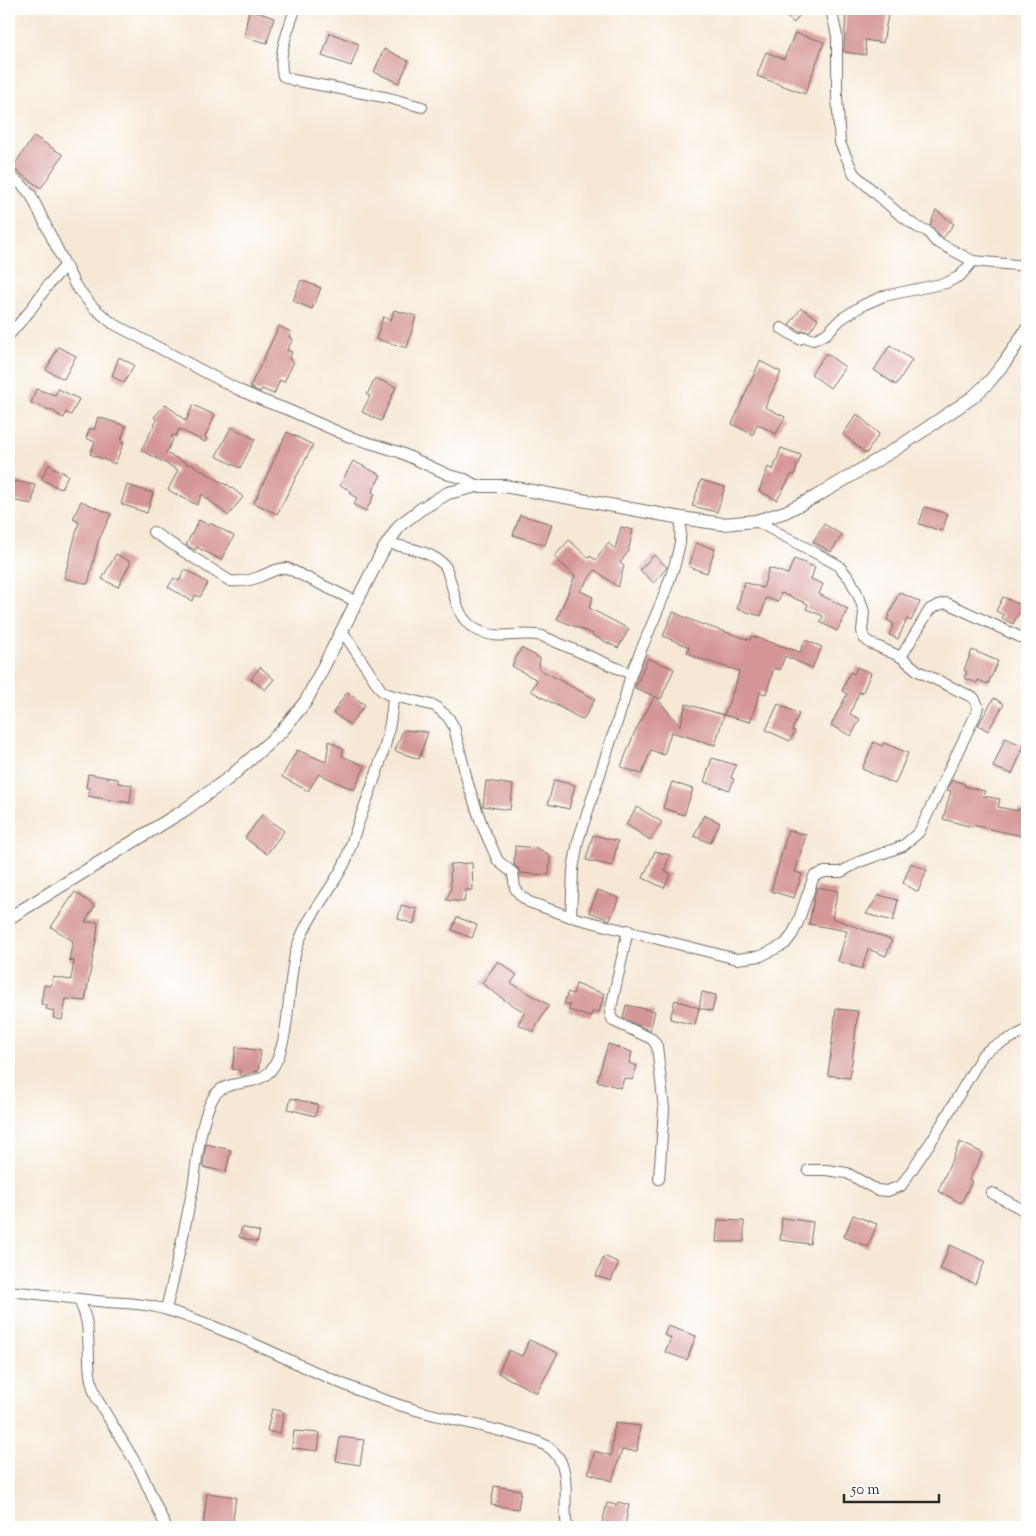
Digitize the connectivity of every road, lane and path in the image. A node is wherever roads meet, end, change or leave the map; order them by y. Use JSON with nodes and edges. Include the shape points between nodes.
{"nodes":[{"id":1,"x":295,"y":9,"type":"edge"},
{"id":2,"x":831,"y":9,"type":"edge"},
{"id":3,"x":422,"y":107,"type":"dead end"},
{"id":4,"x":9,"y":175,"type":"edge"},
{"id":5,"x":973,"y":262,"type":"junction"},
{"id":6,"x":65,"y":266,"type":"junction"},
{"id":7,"x":1027,"y":266,"type":"edge"},
{"id":8,"x":781,"y":328,"type":"dead end"},
{"id":9,"x":1027,"y":329,"type":"edge"},
{"id":10,"x":9,"y":335,"type":"edge"},
{"id":11,"x":477,"y":486,"type":"junction"},
{"id":12,"x":681,"y":518,"type":"junction"},
{"id":13,"x":756,"y":521,"type":"junction"},
{"id":14,"x":153,"y":532,"type":"dead end"},
{"id":15,"x":388,"y":543,"type":"junction"},
{"id":16,"x":357,"y":602,"type":"junction"},
{"id":17,"x":342,"y":632,"type":"junction"},
{"id":18,"x":1027,"y":639,"type":"edge"},
{"id":19,"x":901,"y":657,"type":"junction"},
{"id":20,"x":631,"y":674,"type":"junction"},
{"id":21,"x":393,"y":696,"type":"junction"},
{"id":22,"x":571,"y":917,"type":"junction"},
{"id":23,"x":9,"y":918,"type":"edge"},
{"id":24,"x":628,"y":930,"type":"junction"},
{"id":25,"x":1027,"y":1030,"type":"edge"},
{"id":26,"x":808,"y":1170,"type":"dead end"},
{"id":27,"x":659,"y":1179,"type":"dead end"},
{"id":28,"x":992,"y":1193,"type":"dead end"},
{"id":29,"x":1027,"y":1212,"type":"edge"},
{"id":30,"x":9,"y":1290,"type":"edge"},
{"id":31,"x":79,"y":1299,"type":"junction"},
{"id":32,"x":166,"y":1310,"type":"junction"},
{"id":33,"x":166,"y":1527,"type":"edge"},
{"id":34,"x":567,"y":1527,"type":"edge"}],
"edges":[{"from":1,"to":3,"type":"street","via":[[284,43],[283,76]]},
{"from":2,"to":5,"type":"street","via":[[837,36],[840,143],[854,174],[899,214],[927,231],[935,241]]},
{"from":4,"to":6,"type":"street","via":[[31,195]]},
{"from":5,"to":7,"type":"street"},
{"from":5,"to":8,"type":"street","via":[[960,276],[946,282],[884,296],[863,305],[840,319],[826,334],[813,340],[799,339]]},
{"from":6,"to":10,"type":"street"},
{"from":6,"to":11,"type":"street","via":[[93,307],[134,335],[264,401],[350,437],[399,452]]},
{"from":9,"to":13,"type":"street","via":[[1005,362],[973,397],[899,447],[817,496],[786,512]]},
{"from":11,"to":12,"type":"street","via":[[504,486]]},
{"from":11,"to":15,"type":"street","via":[[448,493],[421,509],[400,525]]},
{"from":12,"to":13,"type":"street","via":[[723,524]]},
{"from":12,"to":20,"type":"street","via":[[676,564]]},
{"from":13,"to":19,"type":"street","via":[[838,565],[860,599],[864,612],[864,638]]},
{"from":14,"to":16,"type":"street","via":[[230,581],[242,582],[287,568]]},
{"from":15,"to":16,"type":"street"},
{"from":15,"to":20,"type":"street","via":[[416,550],[446,567],[458,609],[475,629],[495,636],[530,633],[542,636]]},
{"from":16,"to":17,"type":"street"},
{"from":17,"to":21,"type":"street","via":[[381,690]]},
{"from":17,"to":23,"type":"street","via":[[306,701],[281,732],[229,778],[184,811]]},
{"from":18,"to":19,"type":"street","via":[[947,603],[930,609]]},
{"from":19,"to":24,"type":"street","via":[[918,670],[974,698],[978,706],[919,832],[912,840],[841,872],[814,876],[792,936],[785,944],[761,956],[737,959]]},
{"from":20,"to":22,"type":"street","via":[[578,841]]},
{"from":21,"to":22,"type":"street","via":[[435,706],[448,717],[454,727],[482,824],[498,860],[513,873],[515,888],[529,902]]},
{"from":21,"to":32,"type":"street","via":[[388,740],[347,858],[306,927],[296,951],[278,1059],[266,1076],[219,1091],[205,1119],[188,1217]]},
{"from":22,"to":24,"type":"street"},
{"from":24,"to":27,"type":"street","via":[[610,1013],[613,1021],[652,1039],[656,1046],[664,1109]]},
{"from":25,"to":26,"type":"street","via":[[983,1054],[901,1186],[887,1191],[877,1190],[847,1173]]},
{"from":28,"to":29,"type":"street"},
{"from":30,"to":31,"type":"street"},
{"from":31,"to":32,"type":"street","via":[[134,1303]]},
{"from":31,"to":33,"type":"street","via":[[87,1327],[88,1372],[92,1387],[140,1470]]},
{"from":32,"to":34,"type":"street","via":[[202,1321],[370,1394],[415,1410],[527,1438],[553,1450],[564,1470]]}]}
